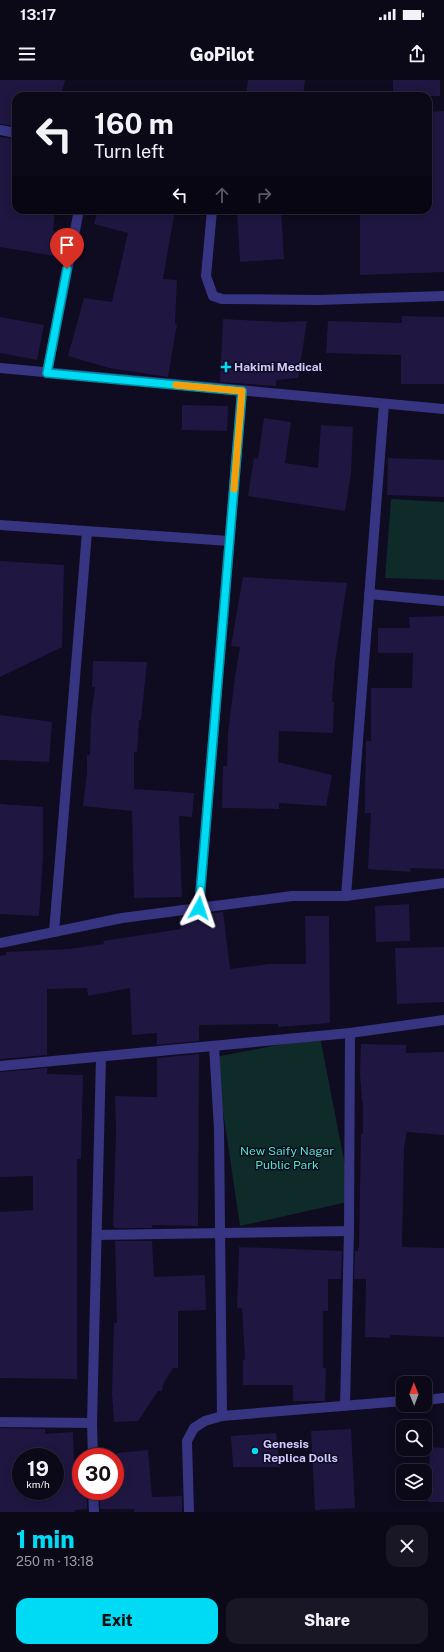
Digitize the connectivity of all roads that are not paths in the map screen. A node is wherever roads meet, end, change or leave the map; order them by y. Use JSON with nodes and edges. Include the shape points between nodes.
{"nodes":[{"id":1,"x":0,"y":130,"type":"edge"},
{"id":2,"x":12,"y":132,"type":"edge"},
{"id":3,"x":78,"y":214,"type":"edge"},
{"id":4,"x":212,"y":214,"type":"edge"},
{"id":5,"x":444,"y":296,"type":"edge"},
{"id":6,"x":0,"y":368,"type":"edge"},
{"id":7,"x":47,"y":373,"type":"junction"},
{"id":8,"x":242,"y":391,"type":"junction"},
{"id":9,"x":384,"y":404,"type":"junction"},
{"id":10,"x":444,"y":409,"type":"edge"},
{"id":11,"x":0,"y":525,"type":"edge"},
{"id":12,"x":87,"y":532,"type":"junction"},
{"id":13,"x":230,"y":541,"type":"junction"},
{"id":14,"x":369,"y":594,"type":"junction"},
{"id":15,"x":444,"y":601,"type":"edge"},
{"id":16,"x":444,"y":883,"type":"edge"},
{"id":17,"x":346,"y":896,"type":"junction"},
{"id":18,"x":199,"y":908,"type":"junction"},
{"id":19,"x":54,"y":932,"type":"junction"},
{"id":20,"x":0,"y":943,"type":"edge"},
{"id":21,"x":444,"y":1020,"type":"edge"},
{"id":22,"x":350,"y":1033,"type":"junction"},
{"id":23,"x":214,"y":1046,"type":"junction"},
{"id":24,"x":101,"y":1056,"type":"junction"},
{"id":25,"x":0,"y":1066,"type":"edge"},
{"id":26,"x":349,"y":1231,"type":"junction"},
{"id":27,"x":219,"y":1233,"type":"junction"},
{"id":28,"x":97,"y":1235,"type":"junction"},
{"id":29,"x":444,"y":1398,"type":"edge"},
{"id":30,"x":432,"y":1399,"type":"edge"},
{"id":31,"x":396,"y":1402,"type":"edge"},
{"id":32,"x":345,"y":1406,"type":"junction"},
{"id":33,"x":222,"y":1416,"type":"junction"},
{"id":34,"x":0,"y":1422,"type":"edge"},
{"id":35,"x":92,"y":1423,"type":"junction"},
{"id":36,"x":93,"y":1448,"type":"edge"},
{"id":37,"x":93,"y":1500,"type":"edge"},
{"id":38,"x":94,"y":1512,"type":"edge"},
{"id":39,"x":189,"y":1512,"type":"edge"}],
"edges":[{"from":1,"to":2,"type":"street"},
{"from":3,"to":7,"type":"street"},
{"from":4,"to":5,"type":"street","via":[[206,276],[213,296],[222,299],[317,300]]},
{"from":6,"to":7,"type":"street"},
{"from":7,"to":8,"type":"street"},
{"from":8,"to":9,"type":"street"},
{"from":8,"to":13,"type":"street"},
{"from":9,"to":10,"type":"street"},
{"from":9,"to":14,"type":"street"},
{"from":11,"to":12,"type":"street"},
{"from":12,"to":13,"type":"street"},
{"from":12,"to":19,"type":"street"},
{"from":13,"to":18,"type":"street"},
{"from":14,"to":15,"type":"street"},
{"from":14,"to":17,"type":"street"},
{"from":16,"to":17,"type":"street"},
{"from":17,"to":18,"type":"street","via":[[292,896]]},
{"from":18,"to":19,"type":"street","via":[[122,918]]},
{"from":19,"to":20,"type":"street"},
{"from":21,"to":22,"type":"street"},
{"from":22,"to":23,"type":"street"},
{"from":22,"to":26,"type":"street"},
{"from":23,"to":24,"type":"street"},
{"from":23,"to":27,"type":"street","via":[[219,1129]]},
{"from":24,"to":25,"type":"street"},
{"from":24,"to":28,"type":"street"},
{"from":26,"to":27,"type":"street"},
{"from":26,"to":32,"type":"street"},
{"from":27,"to":28,"type":"street"},
{"from":27,"to":33,"type":"street"},
{"from":28,"to":35,"type":"street"},
{"from":29,"to":30,"type":"street"},
{"from":31,"to":32,"type":"street"},
{"from":32,"to":33,"type":"street"},
{"from":33,"to":39,"type":"street","via":[[205,1421],[194,1428],[187,1441]]},
{"from":34,"to":35,"type":"street"},
{"from":35,"to":36,"type":"street"},
{"from":37,"to":38,"type":"street"}]}
